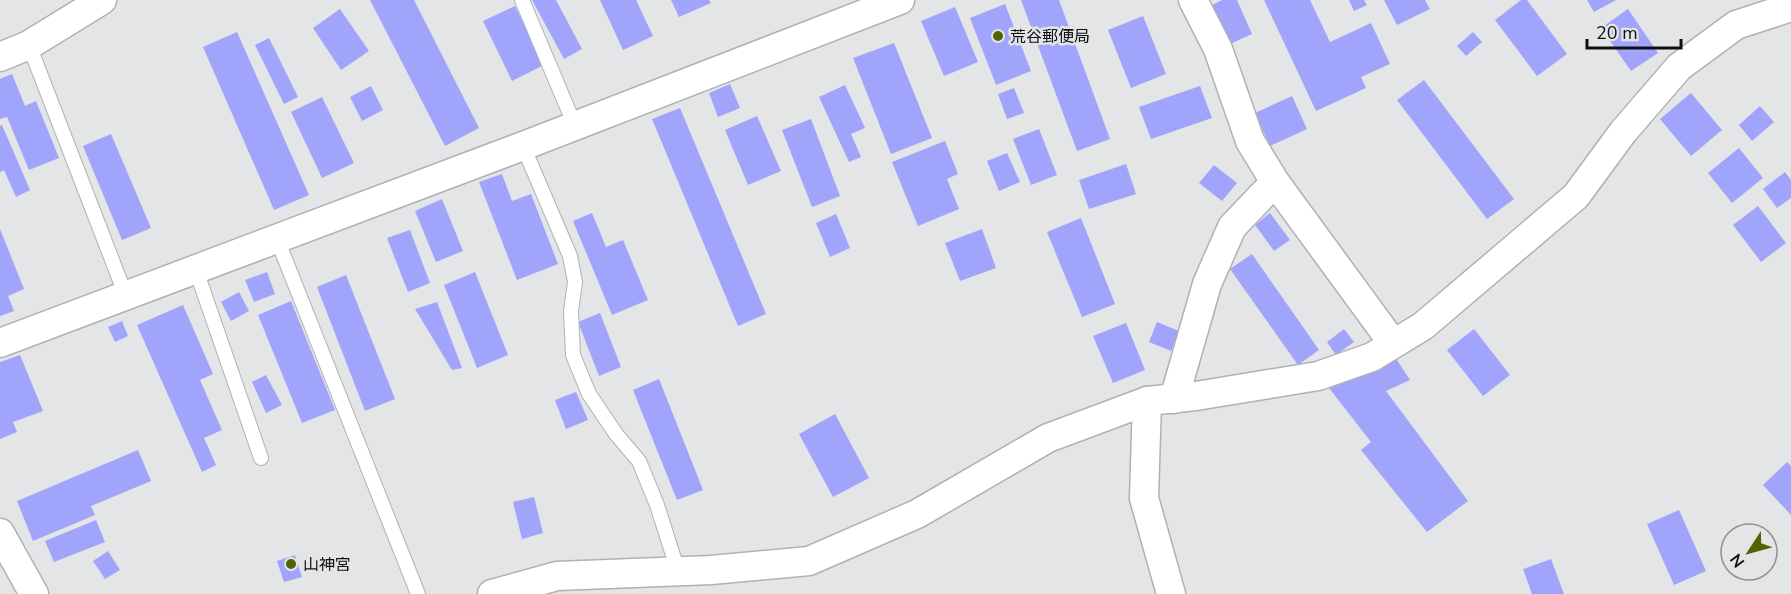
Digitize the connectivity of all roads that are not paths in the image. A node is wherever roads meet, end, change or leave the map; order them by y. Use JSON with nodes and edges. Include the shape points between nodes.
{"nodes":[{"id":1,"x":102,"y":0,"type":"edge"},
{"id":2,"x":522,"y":0,"type":"edge"},
{"id":3,"x":900,"y":0,"type":"edge"},
{"id":4,"x":1194,"y":0,"type":"edge"},
{"id":5,"x":1791,"y":7,"type":"edge"},
{"id":6,"x":29,"y":45,"type":"junction"},
{"id":7,"x":0,"y":57,"type":"edge"},
{"id":8,"x":575,"y":126,"type":"junction"},
{"id":9,"x":523,"y":146,"type":"junction"},
{"id":10,"x":1275,"y":182,"type":"junction"},
{"id":11,"x":277,"y":239,"type":"junction"},
{"id":12,"x":196,"y":270,"type":"junction"},
{"id":13,"x":126,"y":296,"type":"junction"},
{"id":14,"x":1392,"y":342,"type":"junction"},
{"id":15,"x":0,"y":343,"type":"edge"},
{"id":16,"x":1160,"y":400,"type":"junction"},
{"id":17,"x":261,"y":458,"type":"dead end"},
{"id":18,"x":0,"y":532,"type":"edge"},
{"id":19,"x":678,"y":571,"type":"junction"},
{"id":20,"x":34,"y":594,"type":"edge"},
{"id":21,"x":418,"y":594,"type":"edge"},
{"id":22,"x":492,"y":594,"type":"edge"},
{"id":23,"x":1171,"y":594,"type":"edge"}],
"edges":[{"from":1,"to":6,"type":"street"},
{"from":2,"to":8,"type":"lane"},
{"from":3,"to":8,"type":"street"},
{"from":4,"to":10,"type":"street","via":[[1218,49],[1250,141]]},
{"from":5,"to":14,"type":"street","via":[[1736,25],[1679,67],[1623,132],[1576,196],[1423,326]]},
{"from":6,"to":7,"type":"street"},
{"from":6,"to":13,"type":"lane"},
{"from":8,"to":9,"type":"street"},
{"from":9,"to":11,"type":"street"},
{"from":9,"to":19,"type":"lane","via":[[570,256],[575,282],[570,311],[573,355],[589,394],[639,461]]},
{"from":10,"to":14,"type":"street"},
{"from":10,"to":16,"type":"street","via":[[1233,227]]},
{"from":11,"to":12,"type":"street"},
{"from":11,"to":21,"type":"lane"},
{"from":12,"to":13,"type":"street"},
{"from":12,"to":17,"type":"lane"},
{"from":13,"to":15,"type":"street"},
{"from":14,"to":16,"type":"street","via":[[1372,357],[1318,376]]},
{"from":16,"to":19,"type":"street","via":[[1048,438],[917,514],[809,561]]},
{"from":16,"to":23,"type":"street","via":[[1144,498]]},
{"from":18,"to":20,"type":"street"},
{"from":19,"to":22,"type":"street","via":[[557,576]]}]}
